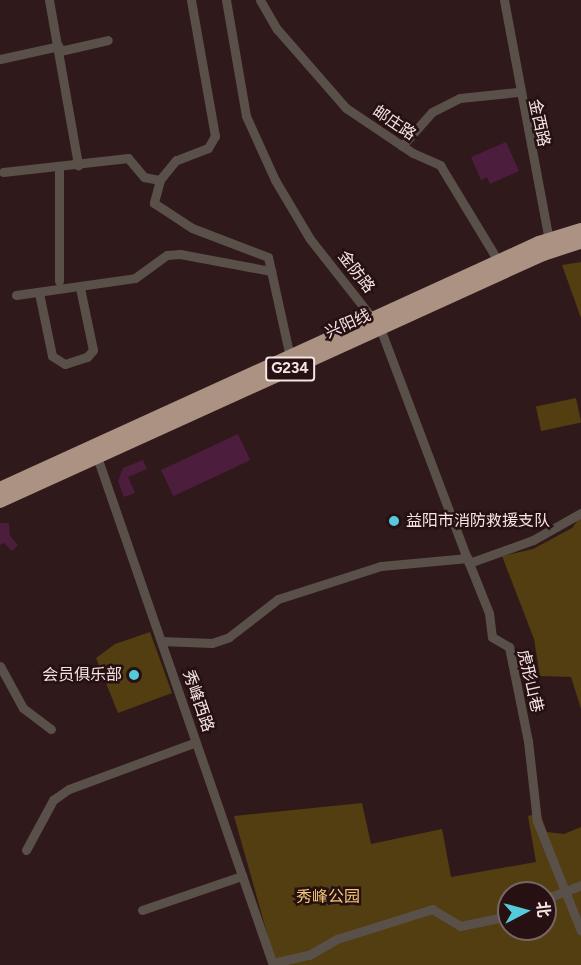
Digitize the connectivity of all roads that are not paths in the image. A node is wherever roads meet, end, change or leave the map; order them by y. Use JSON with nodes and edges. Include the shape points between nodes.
{"nodes":[{"id":1,"x":49,"y":0,"type":"edge"},
{"id":2,"x":191,"y":0,"type":"edge"},
{"id":3,"x":226,"y":0,"type":"edge"},
{"id":4,"x":260,"y":0,"type":"edge"},
{"id":5,"x":504,"y":0,"type":"edge"},
{"id":6,"x":108,"y":40,"type":"dead end"},
{"id":7,"x":60,"y":49,"type":"junction"},
{"id":8,"x":0,"y":59,"type":"edge"},
{"id":9,"x":518,"y":92,"type":"junction"},
{"id":10,"x":402,"y":146,"type":"junction"},
{"id":11,"x":78,"y":165,"type":"junction"},
{"id":12,"x":59,"y":167,"type":"junction"},
{"id":13,"x":3,"y":172,"type":"dead end"},
{"id":14,"x":160,"y":180,"type":"junction"},
{"id":15,"x":581,"y":230,"type":"edge"},
{"id":16,"x":581,"y":242,"type":"edge"},
{"id":17,"x":550,"y":245,"type":"junction"},
{"id":18,"x":501,"y":267,"type":"junction"},
{"id":19,"x":271,"y":271,"type":"junction"},
{"id":20,"x":58,"y":281,"type":"dead end"},
{"id":21,"x":80,"y":288,"type":"junction"},
{"id":22,"x":39,"y":293,"type":"junction"},
{"id":23,"x":16,"y":295,"type":"dead end"},
{"id":24,"x":377,"y":324,"type":"junction"},
{"id":25,"x":290,"y":357,"type":"junction"},
{"id":26,"x":96,"y":452,"type":"junction"},
{"id":27,"x":0,"y":489,"type":"edge"},
{"id":28,"x":0,"y":501,"type":"edge"},
{"id":29,"x":581,"y":513,"type":"edge"},
{"id":30,"x":468,"y":560,"type":"junction"},
{"id":31,"x":161,"y":640,"type":"junction"},
{"id":32,"x":0,"y":666,"type":"edge"},
{"id":33,"x":51,"y":729,"type":"dead end"},
{"id":34,"x":196,"y":742,"type":"junction"},
{"id":35,"x":26,"y":850,"type":"dead end"},
{"id":36,"x":242,"y":876,"type":"junction"},
{"id":37,"x":581,"y":885,"type":"edge"},
{"id":38,"x":566,"y":890,"type":"junction"},
{"id":39,"x":557,"y":894,"type":"edge"},
{"id":40,"x":142,"y":910,"type":"dead end"},
{"id":41,"x":497,"y":918,"type":"edge"},
{"id":42,"x":581,"y":932,"type":"edge"},
{"id":43,"x":273,"y":964,"type":"edge"}],
"edges":[{"from":1,"to":7,"type":"street"},
{"from":2,"to":14,"type":"street","via":[[216,136],[208,148],[176,160]]},
{"from":3,"to":24,"type":"street","name":"金防路","via":[[246,116],[275,180],[310,239]]},
{"from":4,"to":10,"type":"street","name":"邮庄路","via":[[277,29],[346,108]]},
{"from":5,"to":9,"type":"street","name":"金西路"},
{"from":6,"to":7,"type":"street"},
{"from":7,"to":8,"type":"street"},
{"from":7,"to":11,"type":"street"},
{"from":9,"to":10,"type":"street","via":[[460,98],[432,112]]},
{"from":9,"to":17,"type":"street","name":"金西路"},
{"from":10,"to":18,"type":"street","name":"邮庄路","via":[[440,165]]},
{"from":11,"to":12,"type":"street"},
{"from":11,"to":14,"type":"street","via":[[128,158],[144,177]]},
{"from":12,"to":13,"type":"street"},
{"from":12,"to":20,"type":"street"},
{"from":14,"to":19,"type":"street","via":[[154,203],[162,211],[268,257]]},
{"from":15,"to":17,"type":"highway","name":"兴阳线","number":"G234"},
{"from":16,"to":17,"type":"highway","name":"兴阳线","number":"G234"},
{"from":17,"to":18,"type":"highway","name":"兴阳线","number":"G234"},
{"from":18,"to":24,"type":"highway","name":"兴阳线","number":"G234"},
{"from":19,"to":21,"type":"street","via":[[167,255],[135,278]]},
{"from":19,"to":25,"type":"street"},
{"from":21,"to":22,"type":"street"},
{"from":21,"to":22,"type":"street","via":[[93,350],[87,357],[65,364],[52,356]]},
{"from":22,"to":23,"type":"street"},
{"from":24,"to":25,"type":"highway","name":"兴阳线","number":"G234"},
{"from":24,"to":26,"type":"highway","name":"兴阳线","number":"G234"},
{"from":24,"to":30,"type":"street","name":"金防路"},
{"from":25,"to":26,"type":"highway","name":"兴阳线","number":"G234"},
{"from":26,"to":27,"type":"highway","name":"兴阳线","number":"G234"},
{"from":26,"to":28,"type":"highway","name":"兴阳线","number":"G234"},
{"from":26,"to":31,"type":"street","name":"秀峰西路"},
{"from":29,"to":30,"type":"street","via":[[533,540]]},
{"from":30,"to":31,"type":"street","via":[[381,566],[278,599],[229,637],[212,643]]},
{"from":30,"to":38,"type":"street","name":"虎形山巷","via":[[489,613],[492,637],[509,647],[528,741],[537,821]]},
{"from":31,"to":34,"type":"street","name":"秀峰西路"},
{"from":32,"to":33,"type":"street","via":[[23,708]]},
{"from":34,"to":35,"type":"street","via":[[69,789],[53,800]]},
{"from":34,"to":36,"type":"street","name":"秀峰西路"},
{"from":36,"to":40,"type":"street"},
{"from":36,"to":43,"type":"street","name":"秀峰西路"},
{"from":37,"to":38,"type":"street"},
{"from":38,"to":39,"type":"street"},
{"from":38,"to":42,"type":"street","name":"虎形山巷"},
{"from":41,"to":43,"type":"street","via":[[460,926],[432,909],[337,939],[309,955]]}]}
